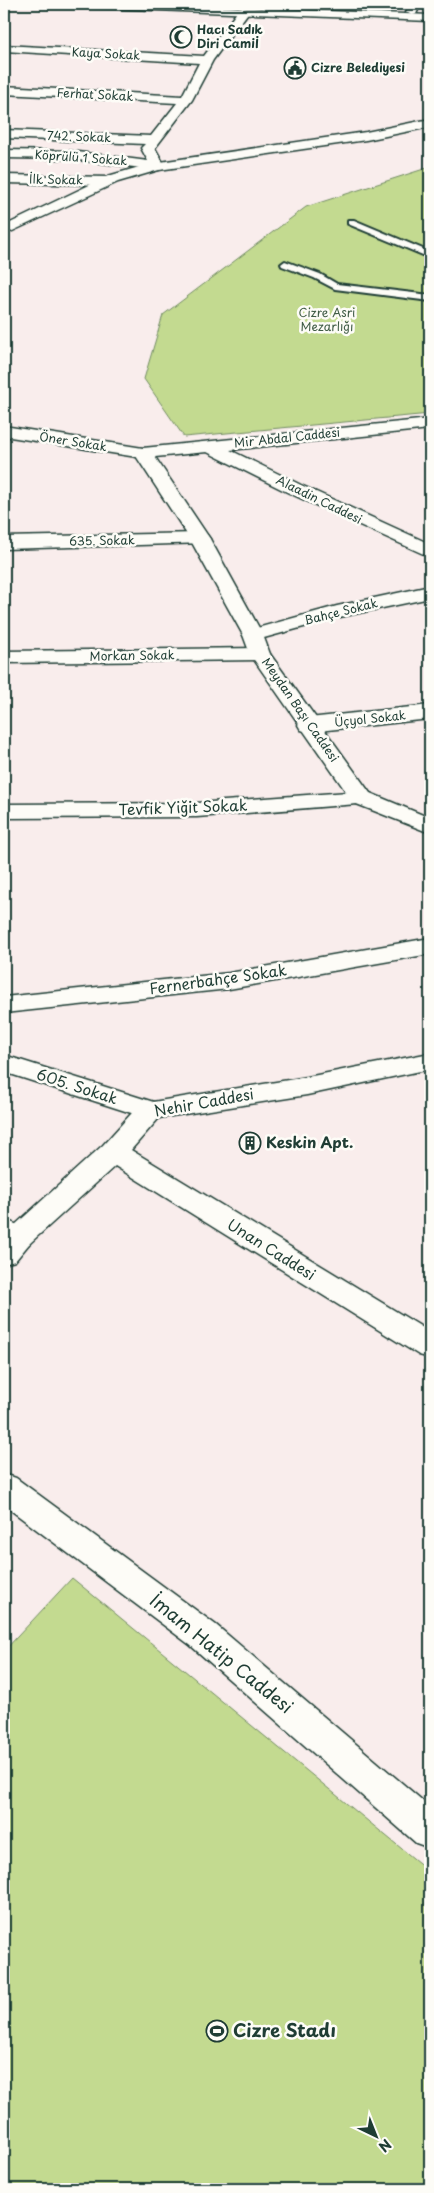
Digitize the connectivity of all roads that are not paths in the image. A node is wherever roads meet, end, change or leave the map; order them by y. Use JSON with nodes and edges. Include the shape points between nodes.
{"nodes":[{"id":1,"x":79,"y":4,"type":"edge"},
{"id":2,"x":217,"y":4,"type":"edge"},
{"id":3,"x":414,"y":8,"type":"edge"},
{"id":4,"x":244,"y":10,"type":"junction"},
{"id":5,"x":430,"y":12,"type":"edge"},
{"id":6,"x":430,"y":18,"type":"edge"},
{"id":7,"x":4,"y":48,"type":"edge"},
{"id":8,"x":207,"y":60,"type":"junction"},
{"id":9,"x":4,"y":90,"type":"edge"},
{"id":10,"x":186,"y":100,"type":"junction"},
{"id":11,"x":430,"y":123,"type":"edge"},
{"id":12,"x":430,"y":130,"type":"edge"},
{"id":13,"x":4,"y":134,"type":"edge"},
{"id":14,"x":154,"y":140,"type":"junction"},
{"id":15,"x":4,"y":154,"type":"edge"},
{"id":16,"x":158,"y":166,"type":"junction"},
{"id":17,"x":4,"y":180,"type":"edge"},
{"id":18,"x":108,"y":182,"type":"junction"},
{"id":19,"x":44,"y":198,"type":"dead end"},
{"id":20,"x":73,"y":198,"type":"junction"},
{"id":21,"x":351,"y":222,"type":"dead end"},
{"id":22,"x":4,"y":230,"type":"edge"},
{"id":23,"x":430,"y":255,"type":"edge"},
{"id":24,"x":285,"y":264,"type":"dead end"},
{"id":25,"x":430,"y":298,"type":"edge"},
{"id":26,"x":430,"y":424,"type":"edge"},
{"id":27,"x":4,"y":431,"type":"edge"},
{"id":28,"x":209,"y":446,"type":"junction"},
{"id":29,"x":143,"y":452,"type":"junction"},
{"id":30,"x":200,"y":539,"type":"junction"},
{"id":31,"x":4,"y":543,"type":"edge"},
{"id":32,"x":430,"y":551,"type":"edge"},
{"id":33,"x":430,"y":592,"type":"edge"},
{"id":34,"x":257,"y":644,"type":"junction"},
{"id":35,"x":4,"y":658,"type":"edge"},
{"id":36,"x":430,"y":712,"type":"edge"},
{"id":37,"x":310,"y":725,"type":"junction"},
{"id":38,"x":362,"y":798,"type":"junction"},
{"id":39,"x":4,"y":811,"type":"edge"},
{"id":40,"x":430,"y":826,"type":"edge"},
{"id":41,"x":430,"y":946,"type":"edge"},
{"id":42,"x":4,"y":1005,"type":"edge"},
{"id":43,"x":430,"y":1062,"type":"edge"},
{"id":44,"x":4,"y":1063,"type":"edge"},
{"id":45,"x":150,"y":1110,"type":"junction"},
{"id":46,"x":113,"y":1152,"type":"junction"},
{"id":47,"x":9,"y":1240,"type":"edge"},
{"id":48,"x":430,"y":1348,"type":"edge"},
{"id":49,"x":4,"y":1488,"type":"edge"},
{"id":50,"x":430,"y":1831,"type":"edge"}],
"edges":[{"from":1,"to":4,"type":"street"},
{"from":2,"to":3,"type":"street"},
{"from":3,"to":5,"type":"street"},
{"from":4,"to":6,"type":"street"},
{"from":4,"to":8,"type":"street"},
{"from":7,"to":8,"type":"street","name":"Kaya Sokak"},
{"from":8,"to":10,"type":"street"},
{"from":9,"to":10,"type":"street","name":"Ferhat Sokak"},
{"from":10,"to":14,"type":"street"},
{"from":11,"to":16,"type":"street","via":[[366,136]]},
{"from":12,"to":16,"type":"street","via":[[245,161],[202,166]]},
{"from":13,"to":14,"type":"street","name":"742. Sokak"},
{"from":14,"to":16,"type":"street","via":[[148,148]]},
{"from":15,"to":16,"type":"street","name":"Köprülü 1 Sokak","via":[[70,155]]},
{"from":16,"to":18,"type":"street"},
{"from":17,"to":18,"type":"street","name":"İlk Sokak"},
{"from":18,"to":20,"type":"street"},
{"from":19,"to":20,"type":"street"},
{"from":20,"to":22,"type":"street"},
{"from":21,"to":23,"type":"lane"},
{"from":24,"to":25,"type":"lane","via":[[335,286]]},
{"from":26,"to":28,"type":"street","name":"Mir Abdal Caddesi"},
{"from":27,"to":29,"type":"street","name":"Öner Sokak"},
{"from":28,"to":29,"type":"street","name":"Mir Abdal Caddesi"},
{"from":28,"to":32,"type":"street","name":"Alaadin Caddesi"},
{"from":29,"to":30,"type":"street","name":"Meydan Başı Caddesi"},
{"from":30,"to":31,"type":"street","name":"635. Sokak"},
{"from":30,"to":34,"type":"street","name":"Meydan Başı Caddesi"},
{"from":33,"to":34,"type":"street","name":"Bahçe Sokak","via":[[337,612]]},
{"from":34,"to":35,"type":"street","name":"Morkan Sokak"},
{"from":34,"to":37,"type":"street","name":"Meydan Başı Caddesi"},
{"from":36,"to":37,"type":"street","name":"Üçyol Sokak"},
{"from":37,"to":38,"type":"street","name":"Meydan Başı Caddesi"},
{"from":38,"to":39,"type":"street","name":"Tevfik Yiğit Sokak","via":[[197,810]]},
{"from":38,"to":40,"type":"street"},
{"from":41,"to":42,"type":"street","name":"Fernerbahçe Sokak","via":[[229,980]]},
{"from":43,"to":45,"type":"street","name":"Nehir Caddesi","via":[[307,1086]]},
{"from":44,"to":45,"type":"street","name":"605. Sokak"},
{"from":45,"to":46,"type":"street","name":"Nehir Caddesi"},
{"from":46,"to":47,"type":"street","name":"Nehir Caddesi"},
{"from":46,"to":48,"type":"street","name":"Unan Caddesi"},
{"from":49,"to":50,"type":"street","name":"İmam Hatip Caddesi","via":[[203,1635]]}]}
